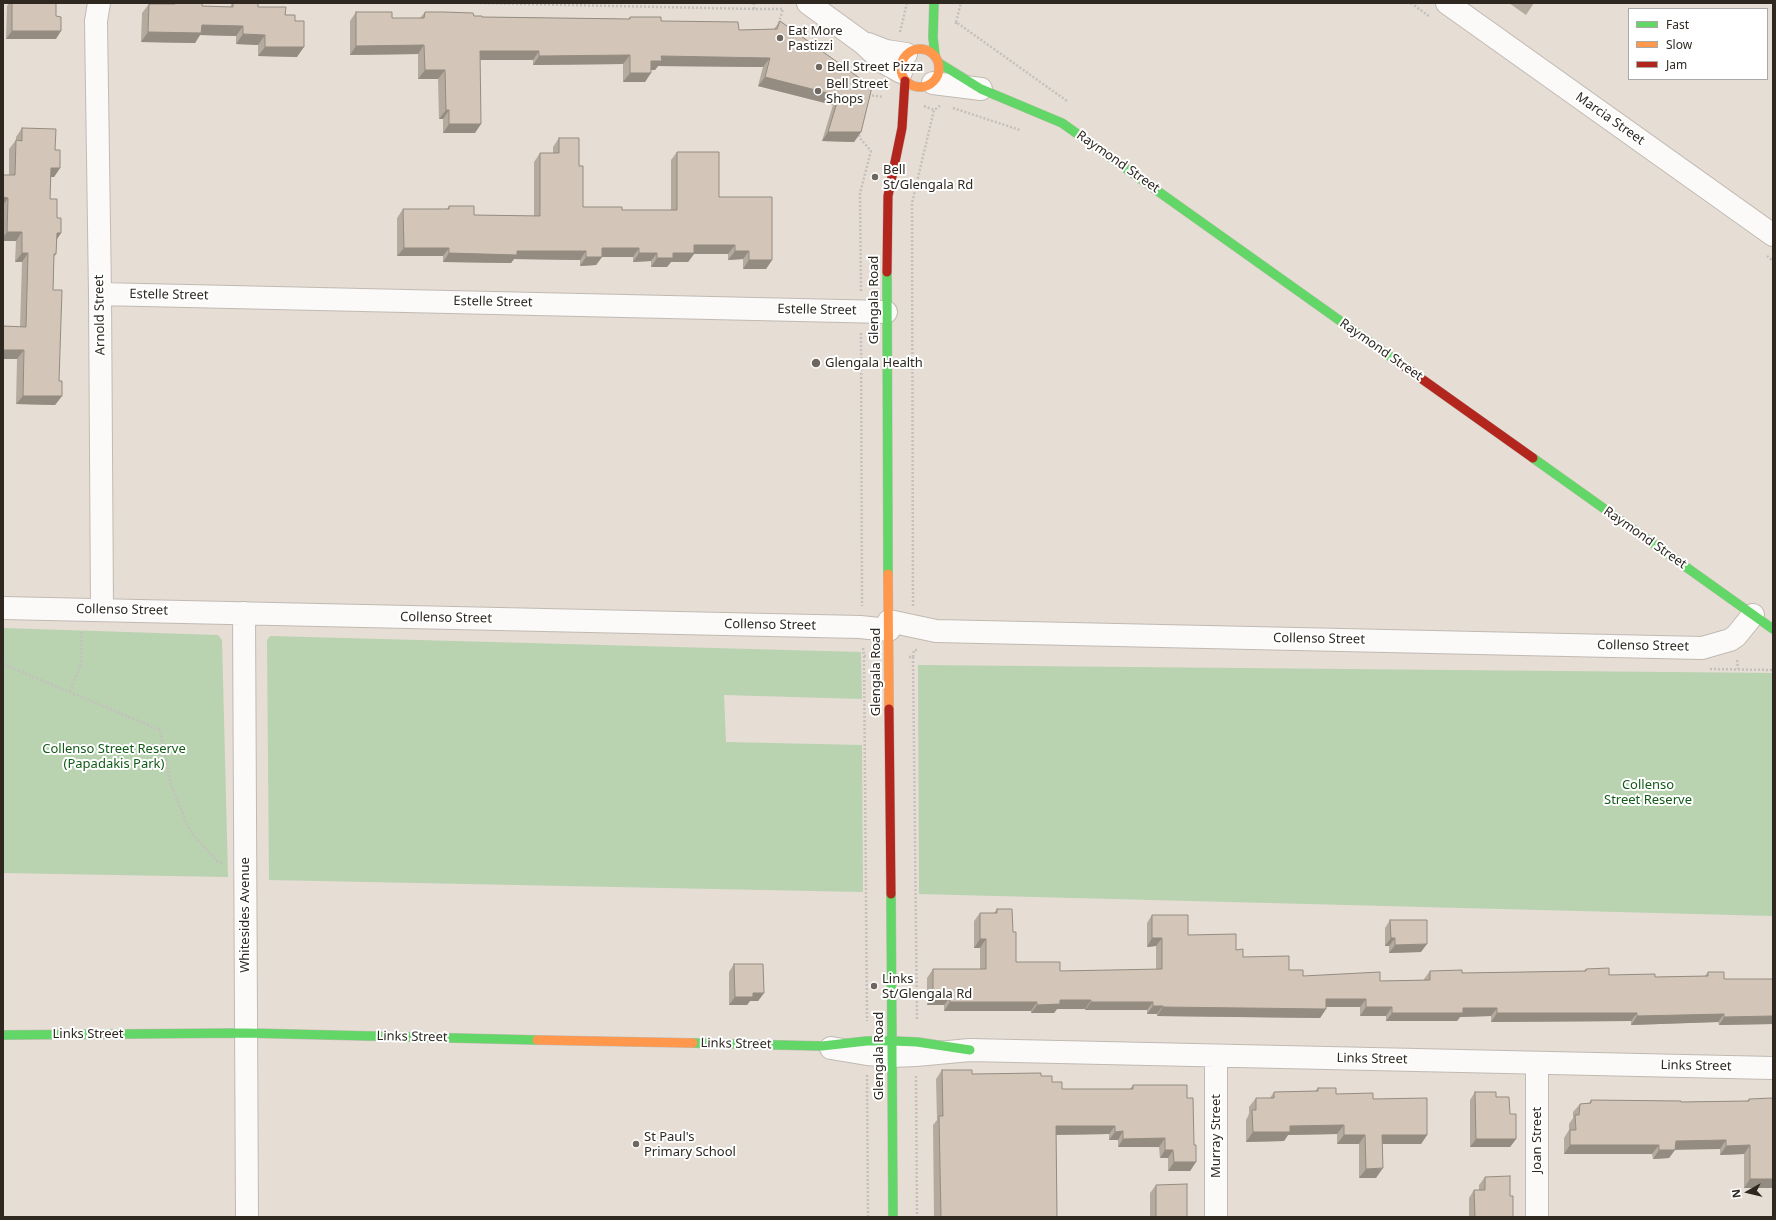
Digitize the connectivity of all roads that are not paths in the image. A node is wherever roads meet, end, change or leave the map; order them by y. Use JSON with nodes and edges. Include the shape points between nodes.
{"nodes":[{"id":1,"x":808,"y":3,"type":"edge"},
{"id":2,"x":933,"y":3,"type":"edge"},
{"id":3,"x":1447,"y":3,"type":"edge"},
{"id":4,"x":95,"y":9,"type":"edge"},
{"id":5,"x":924,"y":22,"type":"dead end"},
{"id":6,"x":918,"y":34,"type":"road end"},
{"id":7,"x":902,"y":62,"type":"junction"},
{"id":8,"x":936,"y":75,"type":"junction"},
{"id":9,"x":981,"y":89,"type":"joint"},
{"id":10,"x":902,"y":128,"type":"junction"},
{"id":11,"x":1773,"y":235,"type":"edge"},
{"id":12,"x":100,"y":294,"type":"junction"},
{"id":13,"x":886,"y":312,"type":"junction"},
{"id":14,"x":3,"y":608,"type":"edge"},
{"id":15,"x":102,"y":610,"type":"junction"},
{"id":16,"x":244,"y":613,"type":"junction"},
{"id":17,"x":1763,"y":622,"type":"edge"},
{"id":18,"x":889,"y":630,"type":"junction"},
{"id":19,"x":246,"y":1033,"type":"junction"},
{"id":20,"x":3,"y":1034,"type":"edge"},
{"id":21,"x":822,"y":1046,"type":"joint"},
{"id":22,"x":892,"y":1048,"type":"junction"},
{"id":23,"x":1216,"y":1056,"type":"junction"},
{"id":24,"x":1537,"y":1062,"type":"junction"},
{"id":25,"x":1773,"y":1068,"type":"edge"},
{"id":26,"x":247,"y":1217,"type":"edge"},
{"id":27,"x":893,"y":1217,"type":"edge"},
{"id":28,"x":1216,"y":1217,"type":"edge"},
{"id":29,"x":1537,"y":1217,"type":"edge"}],
"edges":[{"from":1,"to":7,"type":"street","via":[[863,43],[883,62]]},
{"from":2,"to":5,"type":"street","name":"Glengala Road"},
{"from":2,"to":8,"type":"street","name":"Glengala Road"},
{"from":3,"to":11,"type":"street","name":"Marcia Street"},
{"from":4,"to":12,"type":"street","name":"Arnold Street"},
{"from":6,"to":7,"type":"street","name":"Glengala Road"},
{"from":7,"to":8,"type":"street","via":[[909,85]]},
{"from":7,"to":8,"type":"street","via":[[925,49]]},
{"from":7,"to":10,"type":"street","name":"Glengala Road"},
{"from":8,"to":9,"type":"street","name":"Raymond Street"},
{"from":8,"to":10,"type":"street","name":"Glengala Road"},
{"from":9,"to":17,"type":"street","name":"Raymond Street","via":[[1062,123]]},
{"from":10,"to":13,"type":"street","name":"Glengala Road","via":[[888,196]]},
{"from":12,"to":13,"type":"street","name":"Estelle Street"},
{"from":12,"to":15,"type":"street","name":"Arnold Street"},
{"from":13,"to":18,"type":"street","name":"Glengala Road"},
{"from":14,"to":15,"type":"street","name":"Collenso Street"},
{"from":15,"to":16,"type":"street","name":"Collenso Street"},
{"from":16,"to":18,"type":"street","name":"Collenso Street","via":[[860,627]]},
{"from":16,"to":19,"type":"street","name":"Whitesides Avenue"},
{"from":17,"to":18,"type":"street","name":"Collenso Street","via":[[1750,641],[1735,652],[1719,653],[1702,648],[936,631],[913,637]]},
{"from":18,"to":22,"type":"street","name":"Glengala Road"},
{"from":19,"to":20,"type":"street","name":"Links Street"},
{"from":19,"to":21,"type":"street","name":"Links Street"},
{"from":19,"to":26,"type":"street","name":"Whitesides Avenue"},
{"from":21,"to":22,"type":"street","name":"Links Street","via":[[867,1054]]},
{"from":22,"to":23,"type":"street","name":"Links Street","via":[[916,1056],[970,1050]]},
{"from":22,"to":27,"type":"street","name":"Glengala Road"},
{"from":23,"to":24,"type":"street","name":"Links Street"},
{"from":23,"to":28,"type":"street","name":"Murray Street"},
{"from":24,"to":25,"type":"street","name":"Links Street"},
{"from":24,"to":29,"type":"street","name":"Joan Street"}]}
